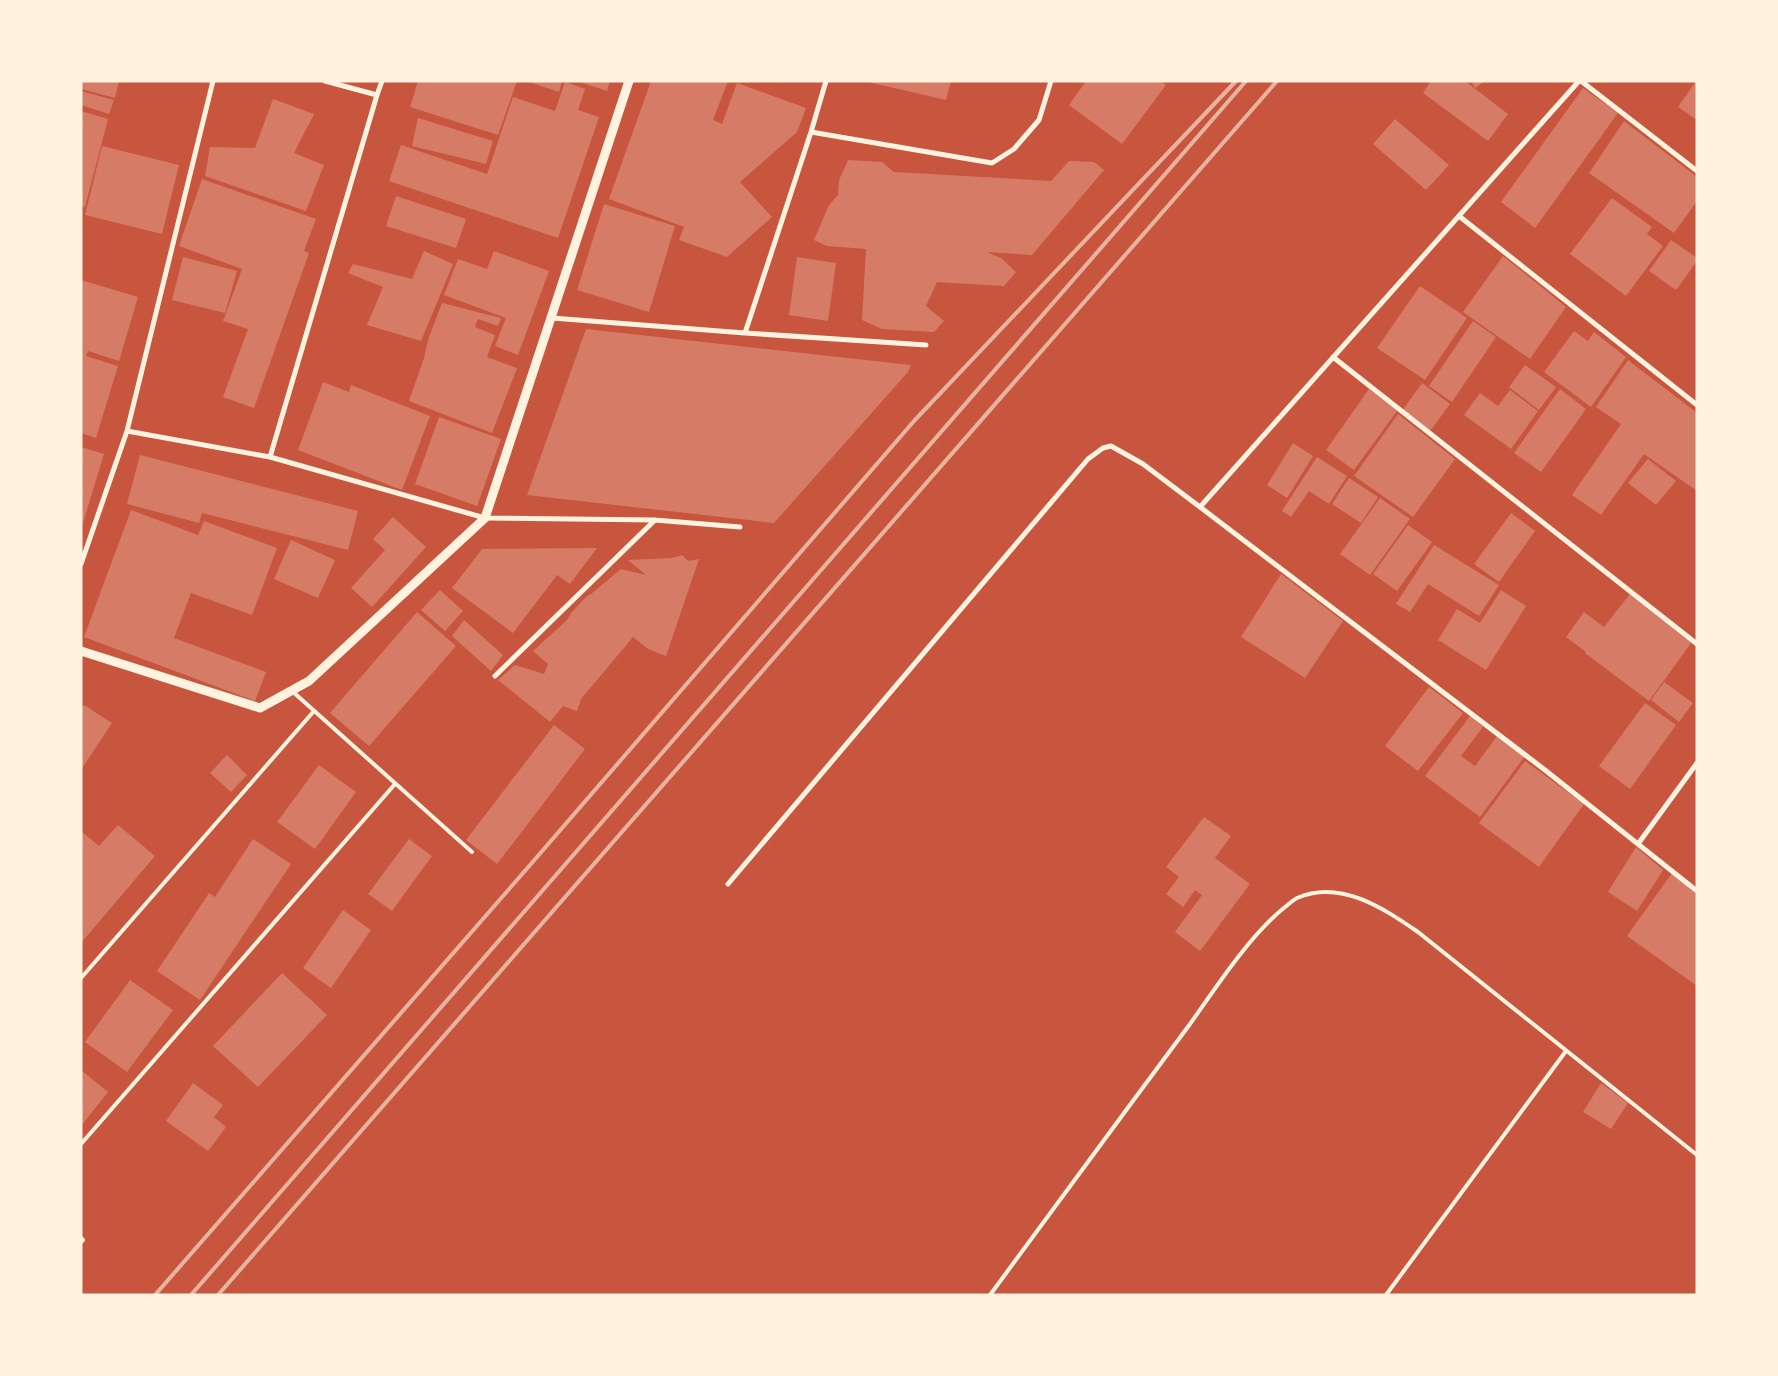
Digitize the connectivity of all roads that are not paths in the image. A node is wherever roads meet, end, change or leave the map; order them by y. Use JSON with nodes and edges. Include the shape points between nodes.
{"nodes":[{"id":1,"x":213,"y":81,"type":"edge"},
{"id":2,"x":325,"y":81,"type":"edge"},
{"id":3,"x":382,"y":81,"type":"edge"},
{"id":4,"x":629,"y":81,"type":"edge"},
{"id":5,"x":826,"y":81,"type":"edge"},
{"id":6,"x":1051,"y":81,"type":"edge"},
{"id":7,"x":1580,"y":81,"type":"edge"},
{"id":8,"x":377,"y":95,"type":"junction"},
{"id":9,"x":812,"y":132,"type":"junction"},
{"id":10,"x":1697,"y":171,"type":"edge"},
{"id":11,"x":1459,"y":216,"type":"junction"},
{"id":12,"x":552,"y":318,"type":"junction"},
{"id":13,"x":745,"y":332,"type":"junction"},
{"id":14,"x":926,"y":346,"type":"dead end"},
{"id":15,"x":1333,"y":358,"type":"junction"},
{"id":16,"x":1697,"y":405,"type":"edge"},
{"id":17,"x":127,"y":431,"type":"junction"},
{"id":18,"x":270,"y":457,"type":"junction"},
{"id":19,"x":1200,"y":507,"type":"junction"},
{"id":20,"x":485,"y":518,"type":"junction"},
{"id":21,"x":655,"y":520,"type":"junction"},
{"id":22,"x":740,"y":527,"type":"dead end"},
{"id":23,"x":81,"y":564,"type":"edge"},
{"id":24,"x":1697,"y":644,"type":"edge"},
{"id":25,"x":81,"y":651,"type":"edge"},
{"id":26,"x":495,"y":676,"type":"dead end"},
{"id":27,"x":292,"y":691,"type":"junction"},
{"id":28,"x":314,"y":711,"type":"junction"},
{"id":29,"x":1697,"y":763,"type":"edge"},
{"id":30,"x":395,"y":784,"type":"junction"},
{"id":31,"x":1638,"y":844,"type":"junction"},
{"id":32,"x":472,"y":852,"type":"dead end"},
{"id":33,"x":728,"y":884,"type":"dead end"},
{"id":34,"x":1697,"y":891,"type":"edge"},
{"id":35,"x":81,"y":978,"type":"edge"},
{"id":36,"x":1566,"y":1051,"type":"junction"},
{"id":37,"x":81,"y":1144,"type":"edge"},
{"id":38,"x":1697,"y":1155,"type":"edge"},
{"id":39,"x":990,"y":1295,"type":"edge"},
{"id":40,"x":1386,"y":1295,"type":"edge"}],
"edges":[{"from":1,"to":17,"type":"street"},
{"from":2,"to":8,"type":"street"},
{"from":3,"to":8,"type":"street"},
{"from":4,"to":12,"type":"street"},
{"from":5,"to":9,"type":"street"},
{"from":6,"to":9,"type":"street","via":[[1039,120],[1014,149],[992,163]]},
{"from":7,"to":10,"type":"street"},
{"from":7,"to":11,"type":"street"},
{"from":8,"to":18,"type":"street"},
{"from":9,"to":13,"type":"street"},
{"from":11,"to":15,"type":"street"},
{"from":11,"to":16,"type":"street"},
{"from":12,"to":13,"type":"street"},
{"from":12,"to":20,"type":"street"},
{"from":13,"to":14,"type":"street"},
{"from":15,"to":19,"type":"street"},
{"from":15,"to":24,"type":"street"},
{"from":17,"to":18,"type":"street"},
{"from":17,"to":23,"type":"street"},
{"from":18,"to":20,"type":"street"},
{"from":19,"to":31,"type":"street"},
{"from":19,"to":33,"type":"street","via":[[1143,464],[1111,446],[1088,459]]},
{"from":20,"to":21,"type":"street"},
{"from":20,"to":27,"type":"street","via":[[309,681]]},
{"from":21,"to":22,"type":"street"},
{"from":21,"to":26,"type":"street"},
{"from":25,"to":27,"type":"street","via":[[260,708]]},
{"from":27,"to":28,"type":"lane"},
{"from":28,"to":30,"type":"lane"},
{"from":28,"to":35,"type":"lane"},
{"from":29,"to":31,"type":"street"},
{"from":30,"to":32,"type":"lane"},
{"from":30,"to":37,"type":"lane"},
{"from":31,"to":34,"type":"street"},
{"from":36,"to":38,"type":"lane"},
{"from":36,"to":39,"type":"lane","via":[[1390,913],[1348,894],[1325,891],[1296,898],[1270,920],[1226,974]]},
{"from":36,"to":40,"type":"lane"}]}
